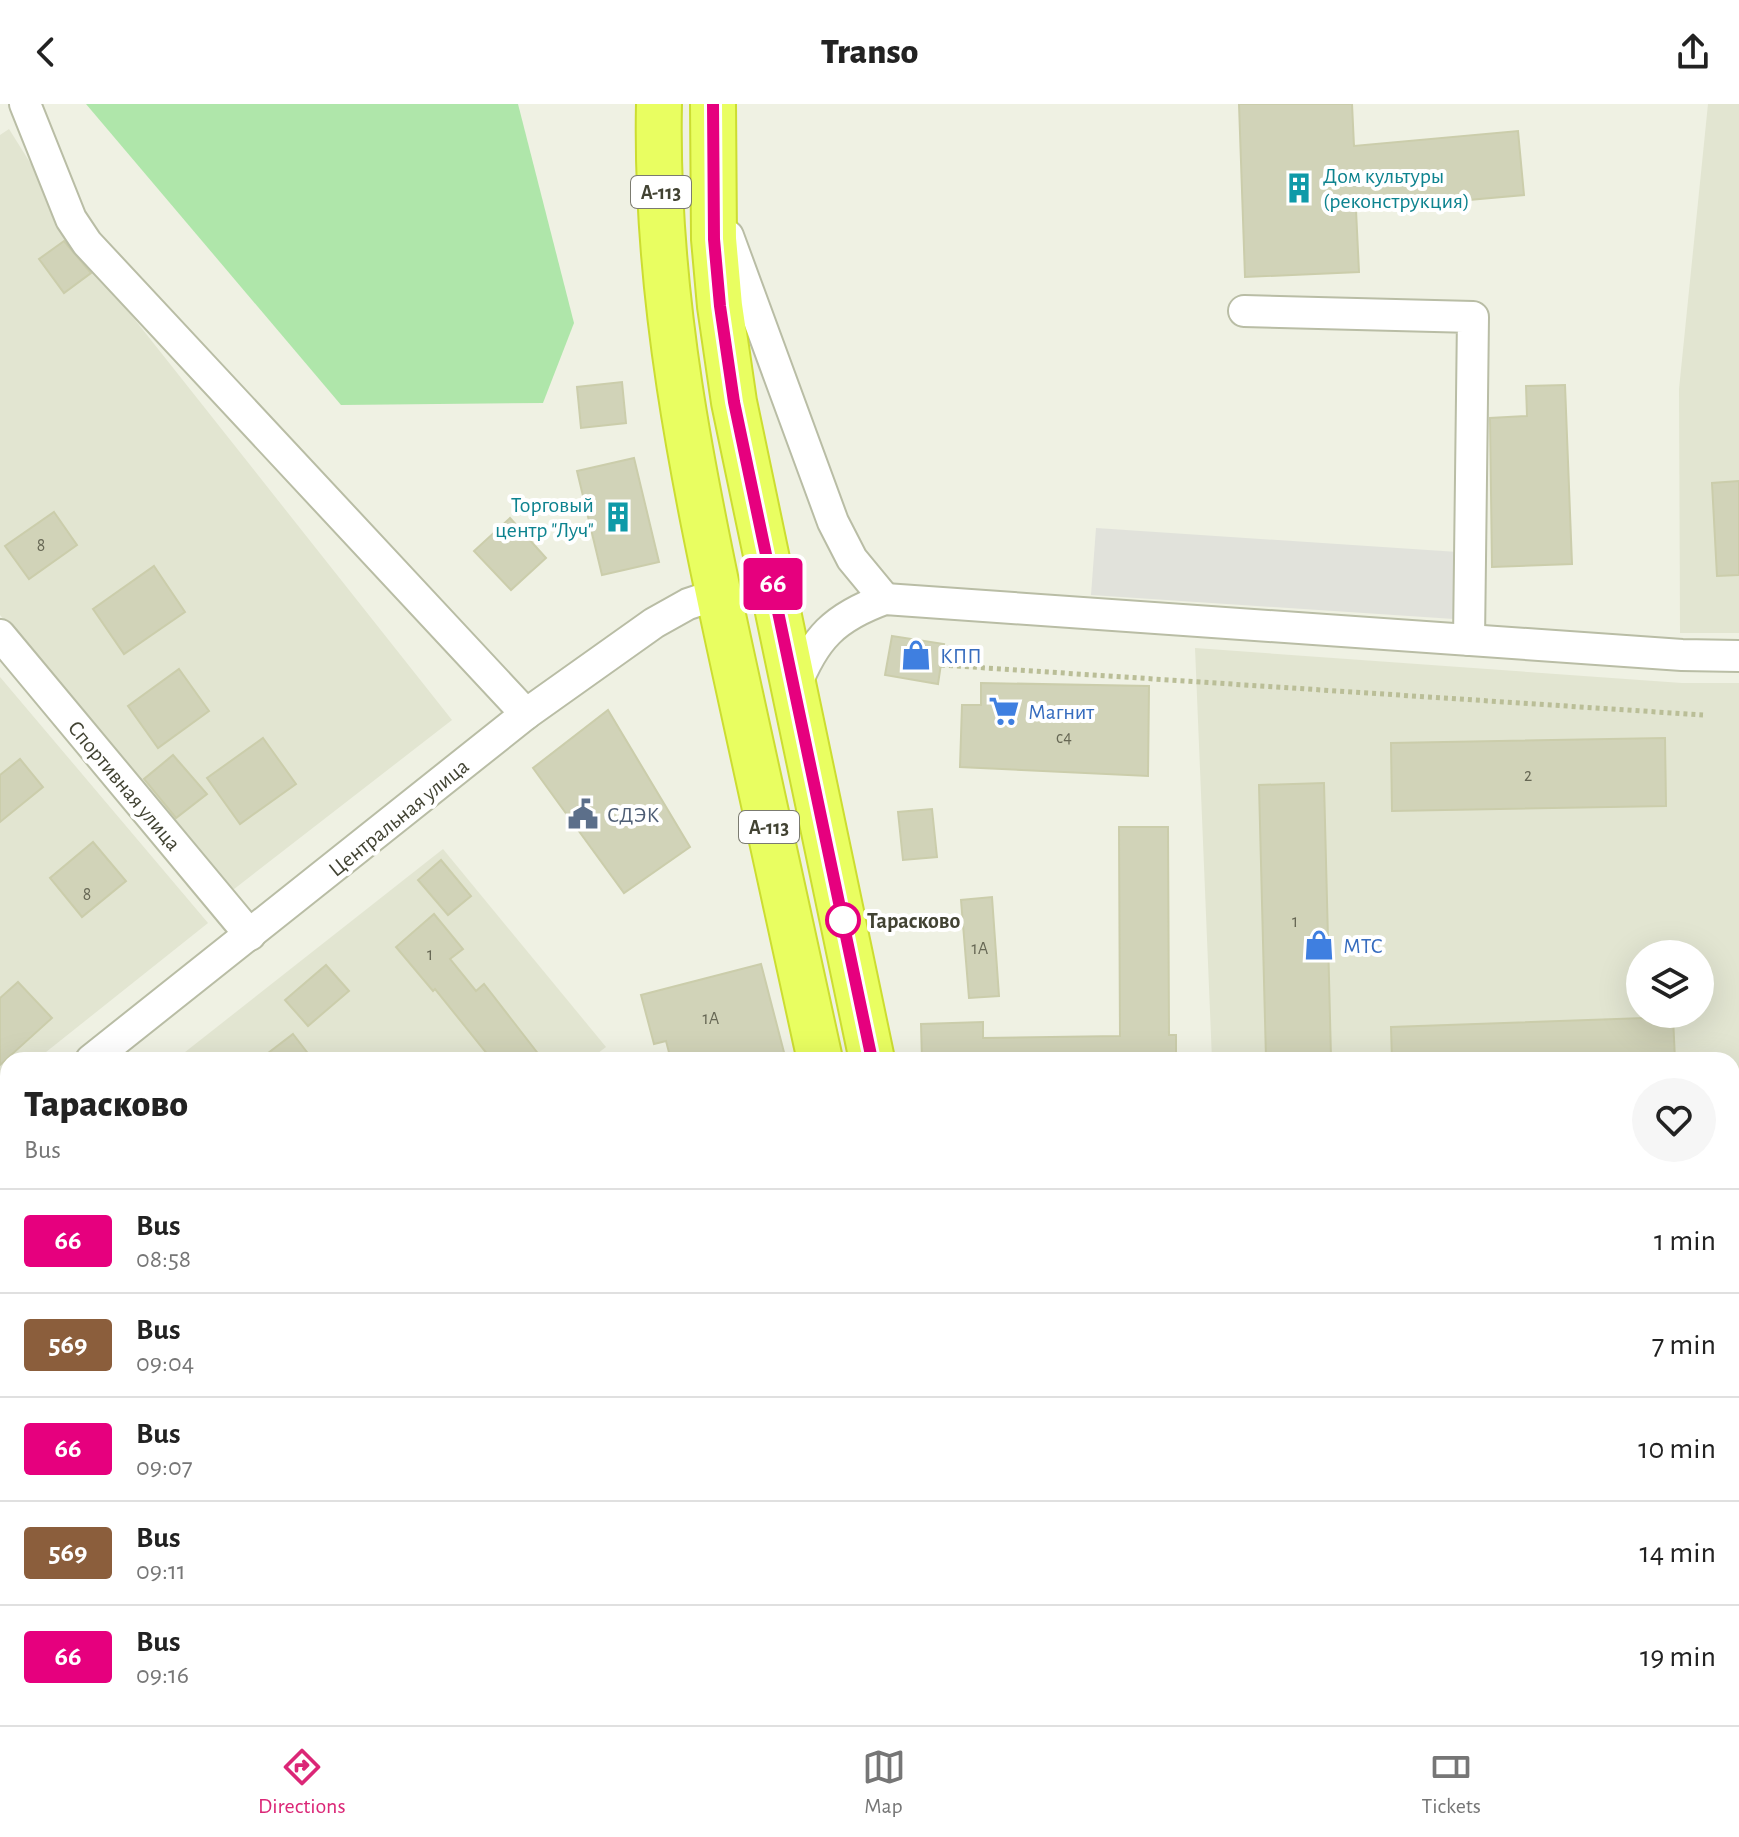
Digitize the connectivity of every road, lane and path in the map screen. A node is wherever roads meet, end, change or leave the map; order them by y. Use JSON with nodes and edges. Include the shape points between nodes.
{"nodes":[{"id":1,"x":25,"y":104,"type":"edge"},
{"id":2,"x":659,"y":104,"type":"edge"},
{"id":3,"x":713,"y":104,"type":"edge"},
{"id":4,"x":713,"y":180,"type":"junction"},
{"id":5,"x":1244,"y":311,"type":"dead end"},
{"id":6,"x":718,"y":594,"type":"junction"},
{"id":7,"x":885,"y":599,"type":"junction"},
{"id":8,"x":0,"y":635,"type":"edge"},
{"id":9,"x":1469,"y":640,"type":"junction"},
{"id":10,"x":1739,"y":656,"type":"edge"},
{"id":11,"x":941,"y":665,"type":"dead end"},
{"id":12,"x":795,"y":688,"type":"junction"},
{"id":13,"x":526,"y":714,"type":"junction"},
{"id":14,"x":1703,"y":715,"type":"dead end"},
{"id":15,"x":250,"y":935,"type":"junction"},
{"id":16,"x":101,"y":1052,"type":"edge"},
{"id":17,"x":818,"y":1052,"type":"edge"},
{"id":18,"x":870,"y":1052,"type":"edge"}],
"edges":[{"from":1,"to":13,"type":"street","via":[[71,219],[87,243]]},
{"from":2,"to":6,"type":"highway","number":"А-113","via":[[663,252],[674,361]]},
{"from":3,"to":4,"type":"highway","number":"А-113"},
{"from":4,"to":7,"type":"street","via":[[732,254],[833,522],[852,559]]},
{"from":4,"to":12,"type":"highway","number":"А-113","via":[[720,306],[734,402]]},
{"from":5,"to":9,"type":"street","via":[[1473,317]]},
{"from":6,"to":13,"type":"street","name":"Центральная улица","via":[[654,623]]},
{"from":6,"to":17,"type":"highway","number":"А-113"},
{"from":7,"to":9,"type":"street"},
{"from":7,"to":12,"type":"street","via":[[855,610],[824,635],[806,658]]},
{"from":8,"to":15,"type":"street","name":"Спортивная улица"},
{"from":9,"to":10,"type":"street"},
{"from":11,"to":14,"type":"path"},
{"from":12,"to":18,"type":"highway","number":"А-113"},
{"from":13,"to":15,"type":"street","name":"Центральная улица"},
{"from":15,"to":16,"type":"street","name":"Центральная улица"}]}
